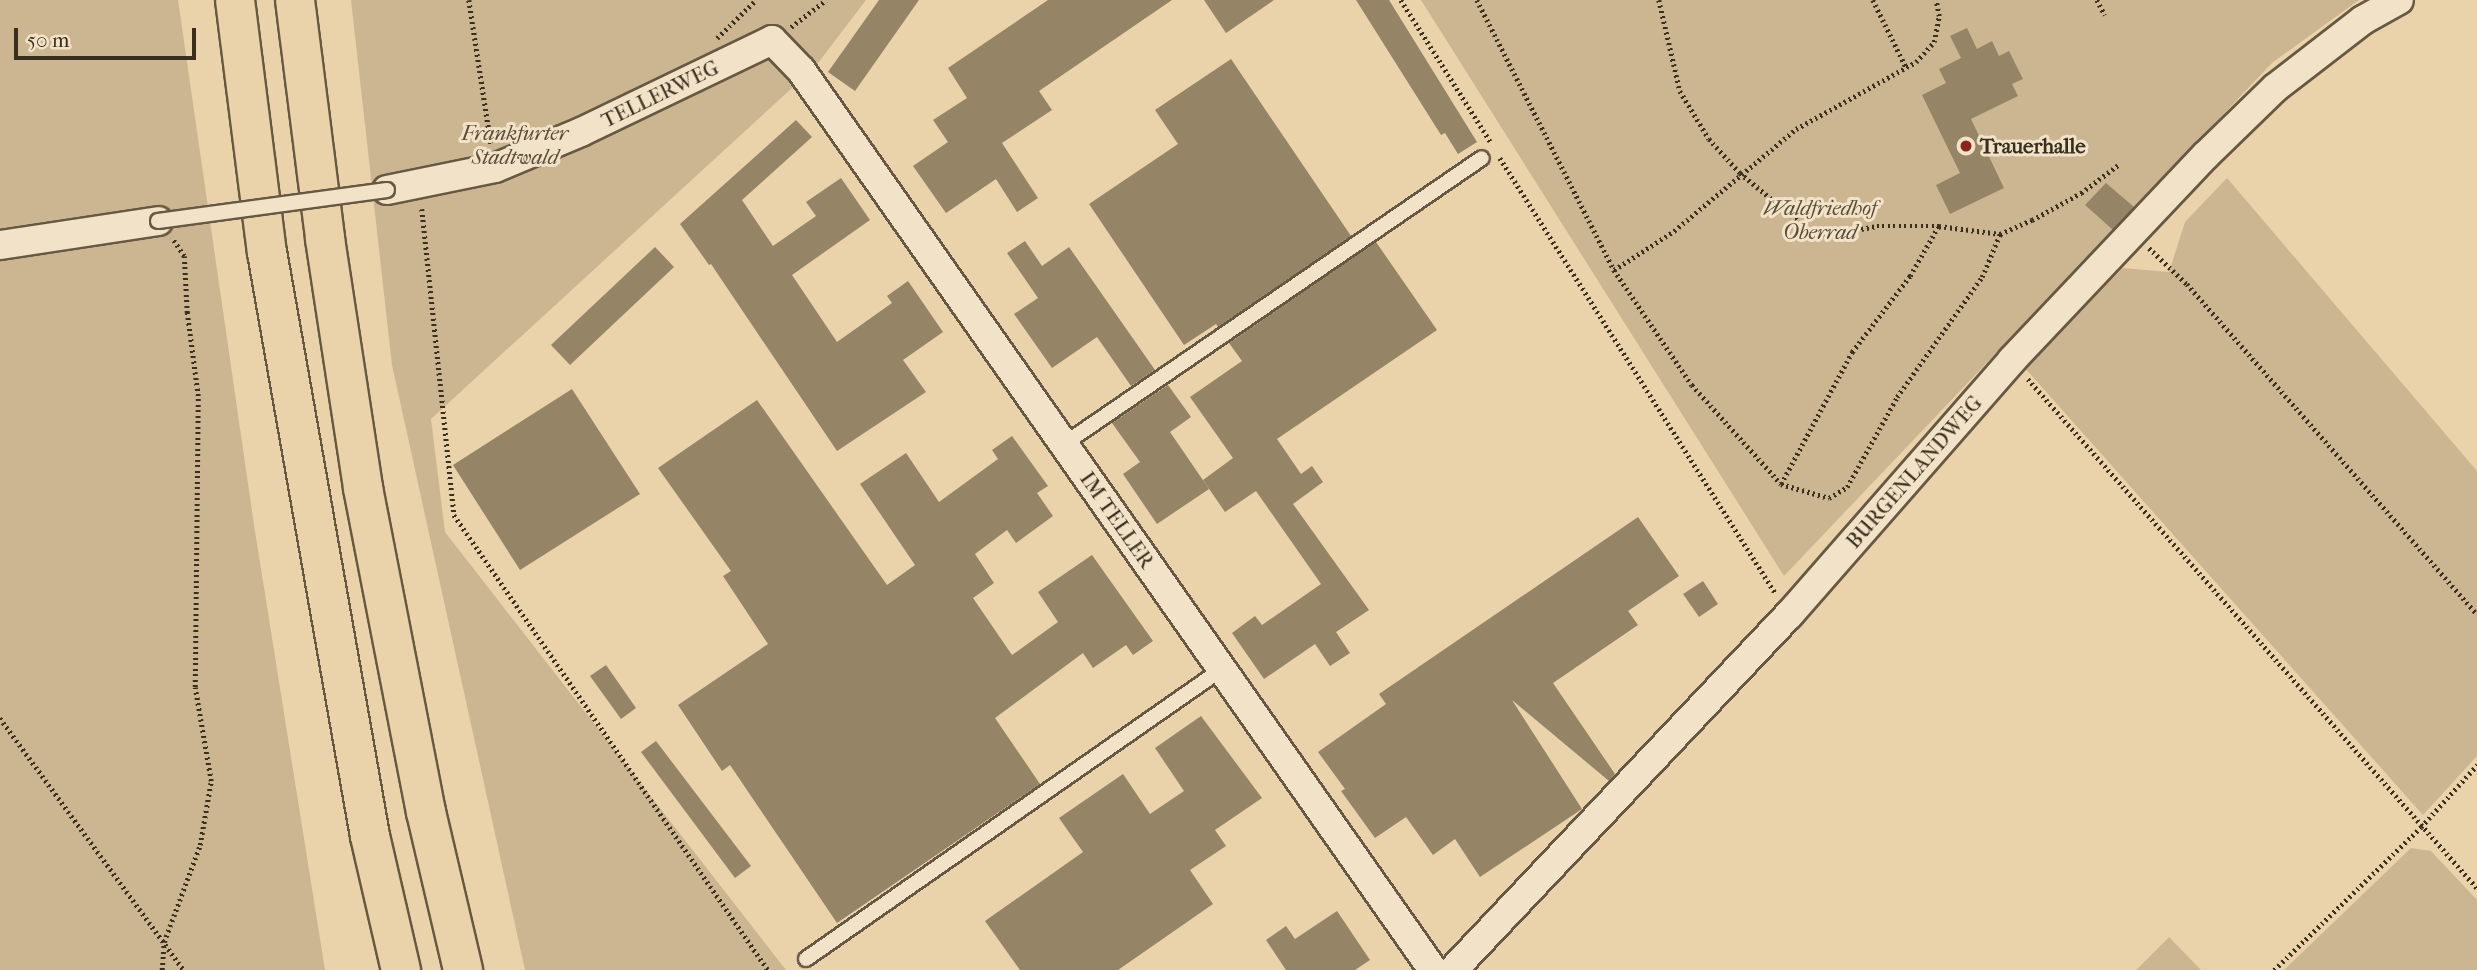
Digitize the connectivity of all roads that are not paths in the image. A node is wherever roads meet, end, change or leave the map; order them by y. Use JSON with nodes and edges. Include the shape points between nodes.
{"nodes":[{"id":1,"x":235,"y":0,"type":"edge"},
{"id":2,"x":295,"y":0,"type":"edge"},
{"id":3,"x":2399,"y":0,"type":"edge"},
{"id":4,"x":2361,"y":10,"type":"edge"},
{"id":5,"x":801,"y":70,"type":"joint"},
{"id":6,"x":1482,"y":158,"type":"dead end"},
{"id":7,"x":387,"y":190,"type":"joint"},
{"id":8,"x":158,"y":221,"type":"joint"},
{"id":9,"x":0,"y":245,"type":"edge"},
{"id":10,"x":1064,"y":444,"type":"junction"},
{"id":11,"x":1222,"y":669,"type":"junction"},
{"id":12,"x":370,"y":835,"type":"junction"},
{"id":13,"x":451,"y":920,"type":"junction"},
{"id":14,"x":806,"y":959,"type":"dead end"},
{"id":15,"x":382,"y":970,"type":"edge"},
{"id":16,"x":401,"y":970,"type":"edge"},
{"id":17,"x":463,"y":970,"type":"edge"},
{"id":18,"x":473,"y":970,"type":"edge"},
{"id":19,"x":1433,"y":970,"type":"edge"},
{"id":20,"x":1452,"y":970,"type":"edge"}],
"edges":[{"from":1,"to":12,"type":"highway","via":[[267,252]]},
{"from":2,"to":13,"type":"highway","via":[[363,488]]},
{"from":3,"to":4,"type":"street","name":"BURGENLANDWEG"},
{"from":4,"to":20,"type":"street","name":"BURGENLANDWEG","via":[[2205,156],[2012,360],[1789,615]]},
{"from":5,"to":7,"type":"street","name":"TELLERWEG","via":[[772,40],[582,132],[495,168]]},
{"from":5,"to":10,"type":"street","name":"IM TELLER"},
{"from":6,"to":10,"type":"lane"},
{"from":7,"to":8,"type":"lane","bridge":true},
{"from":8,"to":9,"type":"street"},
{"from":10,"to":11,"type":"street","name":"IM TELLER"},
{"from":11,"to":14,"type":"lane"},
{"from":11,"to":19,"type":"street","name":"IM TELLER"},
{"from":12,"to":15,"type":"highway"},
{"from":12,"to":16,"type":"highway"},
{"from":13,"to":17,"type":"highway"},
{"from":13,"to":18,"type":"highway"}]}
